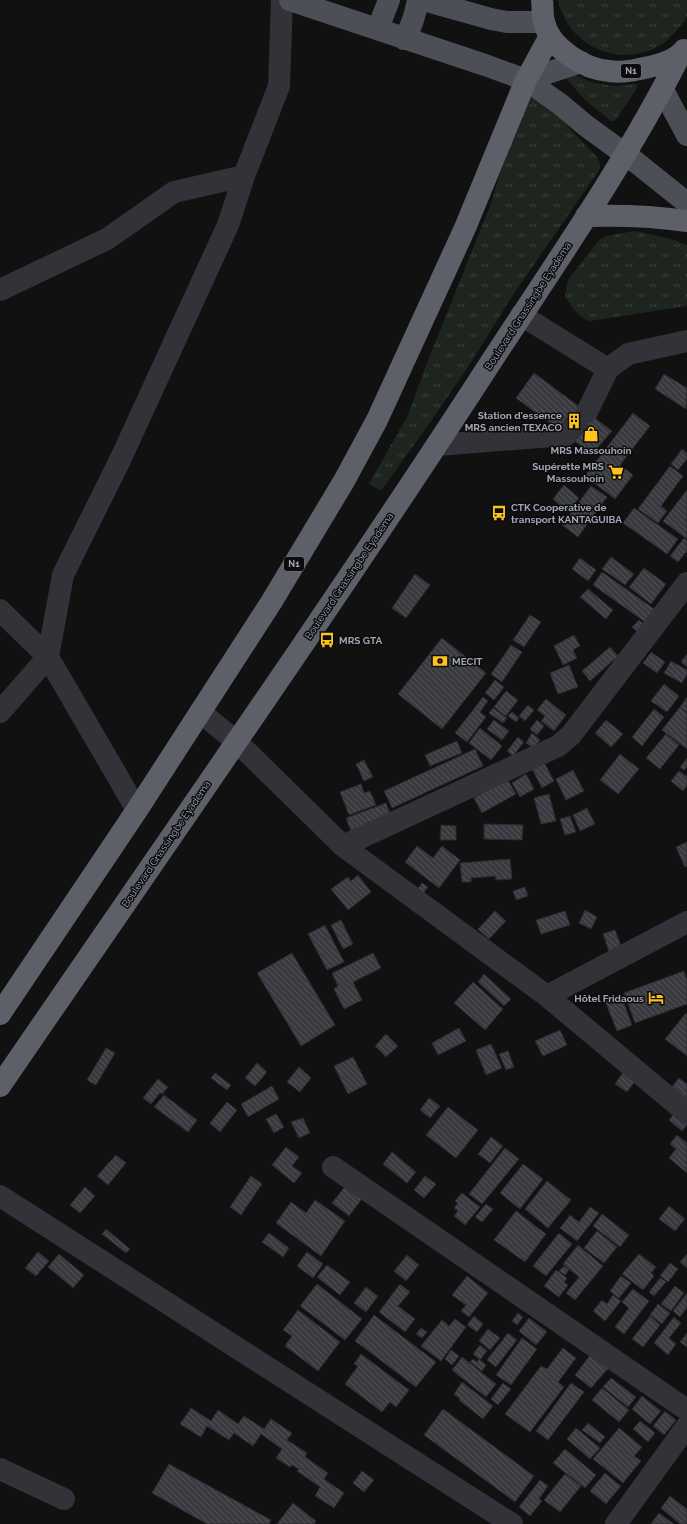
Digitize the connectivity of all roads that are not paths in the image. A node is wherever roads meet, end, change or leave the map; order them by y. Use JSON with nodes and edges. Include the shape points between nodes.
{"nodes":[{"id":1,"x":282,"y":0,"type":"edge"},
{"id":2,"x":290,"y":0,"type":"edge"},
{"id":3,"x":389,"y":0,"type":"edge"},
{"id":4,"x":418,"y":0,"type":"edge"},
{"id":5,"x":423,"y":0,"type":"edge"},
{"id":6,"x":542,"y":0,"type":"edge"},
{"id":7,"x":547,"y":29,"type":"junction"},
{"id":8,"x":380,"y":30,"type":"junction"},
{"id":9,"x":404,"y":39,"type":"junction"},
{"id":10,"x":684,"y":51,"type":"edge"},
{"id":11,"x":581,"y":62,"type":"junction"},
{"id":12,"x":526,"y":80,"type":"junction"},
{"id":13,"x":663,"y":90,"type":"junction"},
{"id":14,"x":687,"y":135,"type":"edge"},
{"id":15,"x":624,"y":154,"type":"junction"},
{"id":16,"x":244,"y":176,"type":"junction"},
{"id":17,"x":687,"y":203,"type":"edge"},
{"id":18,"x":586,"y":216,"type":"junction"},
{"id":19,"x":687,"y":221,"type":"edge"},
{"id":20,"x":0,"y":290,"type":"edge"},
{"id":21,"x":522,"y":315,"type":"junction"},
{"id":22,"x":687,"y":341,"type":"edge"},
{"id":23,"x":608,"y":369,"type":"junction"},
{"id":24,"x":587,"y":412,"type":"tunnel mouth"},
{"id":25,"x":566,"y":435,"type":"tunnel mouth"},
{"id":26,"x":437,"y":445,"type":"junction"},
{"id":27,"x":687,"y":583,"type":"edge"},
{"id":28,"x":0,"y":610,"type":"edge"},
{"id":29,"x":48,"y":658,"type":"junction"},
{"id":30,"x":0,"y":712,"type":"edge"},
{"id":31,"x":200,"y":712,"type":"junction"},
{"id":32,"x":236,"y":742,"type":"junction"},
{"id":33,"x":137,"y":810,"type":"junction"},
{"id":34,"x":342,"y":846,"type":"junction"},
{"id":35,"x":687,"y":922,"type":"edge"},
{"id":36,"x":547,"y":996,"type":"junction"},
{"id":37,"x":0,"y":1014,"type":"edge"},
{"id":38,"x":0,"y":1086,"type":"edge"},
{"id":39,"x":687,"y":1113,"type":"edge"},
{"id":40,"x":333,"y":1167,"type":"dead end"},
{"id":41,"x":0,"y":1196,"type":"edge"},
{"id":42,"x":687,"y":1410,"type":"edge"},
{"id":43,"x":687,"y":1426,"type":"edge"},
{"id":44,"x":0,"y":1470,"type":"edge"},
{"id":45,"x":64,"y":1499,"type":"dead end"},
{"id":46,"x":512,"y":1524,"type":"edge"},
{"id":47,"x":616,"y":1524,"type":"edge"}],
"edges":[{"from":1,"to":16,"type":"street","via":[[279,86]]},
{"from":2,"to":8,"type":"main road"},
{"from":3,"to":8,"type":"main road"},
{"from":4,"to":9,"type":"main road","via":[[414,20]]},
{"from":5,"to":7,"type":"main road","via":[[496,20]]},
{"from":6,"to":7,"type":"highway"},
{"from":7,"to":11,"type":"highway","number":"N1","via":[[562,49]]},
{"from":7,"to":12,"type":"highway","number":"N1"},
{"from":8,"to":9,"type":"main road"},
{"from":9,"to":12,"type":"main road"},
{"from":10,"to":11,"type":"highway","number":"N1","via":[[654,66],[634,71],[609,72],[586,66]]},
{"from":10,"to":13,"type":"highway","name":"Boulevard Gnassingbe Eyadema","number":"N1"},
{"from":11,"to":12,"type":"main road"},
{"from":12,"to":15,"type":"main road"},
{"from":12,"to":31,"type":"highway","number":"N1","via":[[464,228],[377,420],[344,481],[272,600]]},
{"from":13,"to":14,"type":"main road"},
{"from":13,"to":15,"type":"highway","name":"Boulevard Gnassingbe Eyadema","number":"N1"},
{"from":15,"to":17,"type":"main road"},
{"from":15,"to":18,"type":"highway","name":"Boulevard Gnassingbe Eyadema","number":"N1"},
{"from":16,"to":20,"type":"street","via":[[174,192],[107,239]]},
{"from":16,"to":29,"type":"street","via":[[225,232],[121,458],[63,575]]},
{"from":18,"to":19,"type":"highway","via":[[629,215]]},
{"from":18,"to":21,"type":"highway","name":"Boulevard Gnassingbe Eyadema","number":"N1"},
{"from":21,"to":23,"type":"street"},
{"from":21,"to":26,"type":"highway","name":"Boulevard Gnassingbe Eyadema","number":"N1"},
{"from":22,"to":23,"type":"street","via":[[628,354]]},
{"from":23,"to":24,"type":"street"},
{"from":25,"to":26,"type":"street"},
{"from":26,"to":32,"type":"highway","name":"Boulevard Gnassingbe Eyadema","number":"N1"},
{"from":27,"to":34,"type":"street","via":[[571,735],[558,746]]},
{"from":28,"to":29,"type":"street"},
{"from":29,"to":30,"type":"street"},
{"from":29,"to":33,"type":"street"},
{"from":31,"to":32,"type":"street"},
{"from":31,"to":33,"type":"highway","number":"N1"},
{"from":32,"to":34,"type":"street"},
{"from":32,"to":38,"type":"highway","name":"Boulevard Gnassingbe Eyadema","number":"N1"},
{"from":33,"to":37,"type":"highway","number":"N1"},
{"from":34,"to":36,"type":"street"},
{"from":35,"to":36,"type":"street"},
{"from":36,"to":39,"type":"street"},
{"from":40,"to":42,"type":"street"},
{"from":41,"to":46,"type":"street"},
{"from":43,"to":47,"type":"street"},
{"from":44,"to":45,"type":"street"}]}
